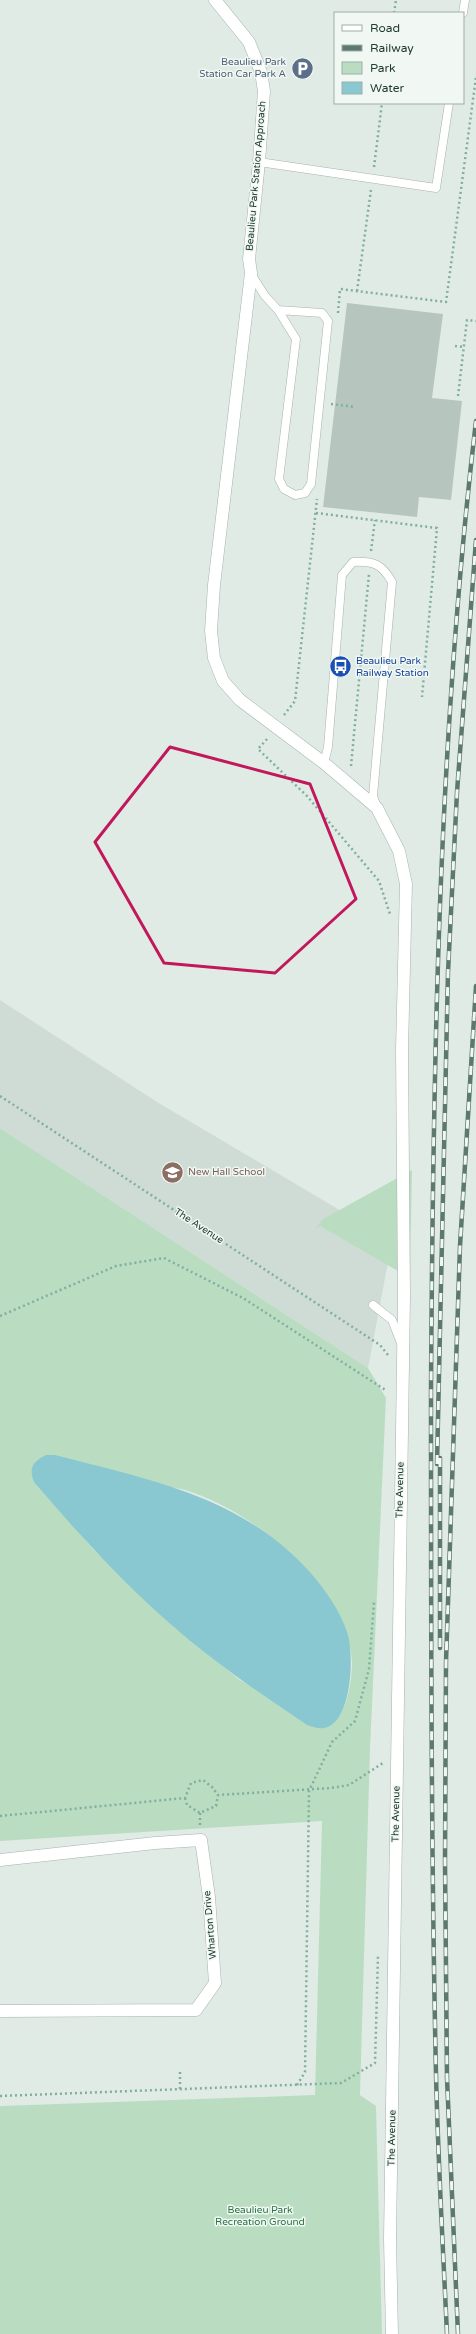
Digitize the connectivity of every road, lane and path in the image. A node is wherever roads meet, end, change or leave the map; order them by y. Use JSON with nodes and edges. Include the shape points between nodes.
{"nodes":[{"id":1,"x":215,"y":0,"type":"edge"},
{"id":2,"x":396,"y":0,"type":"edge"},
{"id":3,"x":464,"y":0,"type":"edge"},
{"id":4,"x":394,"y":12,"type":"edge"},
{"id":5,"x":463,"y":12,"type":"edge"},
{"id":6,"x":476,"y":76,"type":"edge"},
{"id":7,"x":382,"y":104,"type":"edge"},
{"id":8,"x":449,"y":104,"type":"edge"},
{"id":9,"x":259,"y":162,"type":"junction"},
{"id":10,"x":372,"y":178,"type":"junction"},
{"id":11,"x":251,"y":273,"type":"junction"},
{"id":12,"x":357,"y":291,"type":"junction"},
{"id":13,"x":278,"y":310,"type":"junction"},
{"id":14,"x":337,"y":319,"type":"dead end"},
{"id":15,"x":476,"y":321,"type":"edge"},
{"id":16,"x":455,"y":346,"type":"dead end"},
{"id":17,"x":464,"y":347,"type":"junction"},
{"id":18,"x":458,"y":396,"type":"dead end"},
{"id":19,"x":328,"y":404,"type":"dead end"},
{"id":20,"x":355,"y":406,"type":"dead end"},
{"id":21,"x":318,"y":498,"type":"dead end"},
{"id":22,"x":316,"y":513,"type":"junction"},
{"id":23,"x":375,"y":520,"type":"junction"},
{"id":24,"x":370,"y":561,"type":"junction"},
{"id":25,"x":422,"y":698,"type":"dead end"},
{"id":26,"x":275,"y":728,"type":"junction"},
{"id":27,"x":324,"y":763,"type":"junction"},
{"id":28,"x":349,"y":785,"type":"junction"},
{"id":29,"x":377,"y":808,"type":"junction"},
{"id":30,"x":391,"y":917,"type":"dead end"},
{"id":31,"x":0,"y":1096,"type":"edge"},
{"id":32,"x":372,"y":1305,"type":"dead end"},
{"id":33,"x":0,"y":1316,"type":"edge"},
{"id":34,"x":402,"y":1346,"type":"junction"},
{"id":35,"x":393,"y":1354,"type":"dead end"},
{"id":36,"x":392,"y":1358,"type":"dead end"},
{"id":37,"x":392,"y":1362,"type":"dead end"},
{"id":38,"x":392,"y":1394,"type":"dead end"},
{"id":39,"x":374,"y":1602,"type":"dead end"},
{"id":40,"x":384,"y":1755,"type":"dead end"},
{"id":41,"x":384,"y":1763,"type":"junction"},
{"id":42,"x":383,"y":1770,"type":"dead end"},
{"id":43,"x":309,"y":1791,"type":"junction"},
{"id":44,"x":218,"y":1795,"type":"junction"},
{"id":45,"x":185,"y":1798,"type":"junction"},
{"id":46,"x":0,"y":1816,"type":"edge"},
{"id":47,"x":0,"y":1860,"type":"edge"},
{"id":48,"x":378,"y":1952,"type":"dead end"},
{"id":49,"x":0,"y":2011,"type":"edge"},
{"id":50,"x":180,"y":2069,"type":"dead end"},
{"id":51,"x":297,"y":2085,"type":"junction"},
{"id":52,"x":180,"y":2089,"type":"junction"},
{"id":53,"x":0,"y":2096,"type":"edge"},
{"id":54,"x":392,"y":2334,"type":"edge"}],
"edges":[{"from":1,"to":9,"type":"street","name":"Beaulieu Park Station Approach","via":[[249,42],[261,72],[264,91]]},
{"from":2,"to":4,"type":"path"},
{"from":3,"to":5,"type":"lane"},
{"from":6,"to":12,"type":"path","via":[[446,302]]},
{"from":7,"to":10,"type":"path"},
{"from":8,"to":10,"type":"lane","via":[[436,188]]},
{"from":9,"to":10,"type":"lane"},
{"from":9,"to":11,"type":"street","name":"Beaulieu Park Station Approach","via":[[249,259]]},
{"from":10,"to":12,"type":"path"},
{"from":11,"to":13,"type":"lane","name":"Beaulieu Park Station Approach","via":[[265,296]]},
{"from":11,"to":26,"type":"street","via":[[222,508],[211,631],[214,658],[224,681],[240,700]]},
{"from":12,"to":14,"type":"path","via":[[340,289]]},
{"from":13,"to":13,"type":"lane","name":"Beaulieu Park Station Approach","via":[[322,313],[328,321],[311,484],[305,493],[295,495],[284,489],[279,479],[296,340]]},
{"from":15,"to":17,"type":"path","via":[[467,320]]},
{"from":16,"to":17,"type":"path"},
{"from":17,"to":18,"type":"path"},
{"from":19,"to":20,"type":"path"},
{"from":21,"to":22,"type":"path"},
{"from":22,"to":23,"type":"path"},
{"from":22,"to":26,"type":"path","via":[[295,701]]},
{"from":23,"to":24,"type":"path"},
{"from":23,"to":25,"type":"path","via":[[437,528]]},
{"from":24,"to":27,"type":"lane","via":[[353,562],[342,575]]},
{"from":24,"to":28,"type":"path"},
{"from":24,"to":29,"type":"lane","via":[[385,570],[392,582],[373,796]]},
{"from":26,"to":27,"type":"street"},
{"from":26,"to":30,"type":"path","via":[[258,749],[307,796],[379,881]]},
{"from":27,"to":28,"type":"street"},
{"from":28,"to":29,"type":"street"},
{"from":29,"to":34,"type":"street","via":[[399,851],[406,884],[402,1050]]},
{"from":31,"to":37,"type":"path","name":"The Avenue","via":[[380,1345]]},
{"from":32,"to":34,"type":"lane","name":"The Avenue","via":[[392,1320]]},
{"from":33,"to":38,"type":"path","via":[[116,1266],[164,1258],[243,1298]]},
{"from":34,"to":54,"type":"street","name":"The Avenue","via":[[390,2238]]},
{"from":35,"to":36,"type":"path"},
{"from":39,"to":43,"type":"path","via":[[369,1669],[355,1721],[332,1742]]},
{"from":40,"to":41,"type":"path"},
{"from":41,"to":42,"type":"path"},
{"from":41,"to":43,"type":"path","via":[[349,1784]]},
{"from":43,"to":44,"type":"path"},
{"from":43,"to":51,"type":"path","via":[[305,2072]]},
{"from":44,"to":45,"type":"path","via":[[203,1780],[191,1783]]},
{"from":44,"to":45,"type":"path","via":[[216,1806],[200,1813],[187,1805]]},
{"from":45,"to":46,"type":"path"},
{"from":47,"to":49,"type":"street","name":"Wharton Drive","via":[[201,1840],[209,1897],[215,1983],[196,2010]]},
{"from":48,"to":51,"type":"path","via":[[375,2063],[340,2083]]},
{"from":50,"to":52,"type":"path"},
{"from":51,"to":52,"type":"path"},
{"from":52,"to":53,"type":"path"}]}
